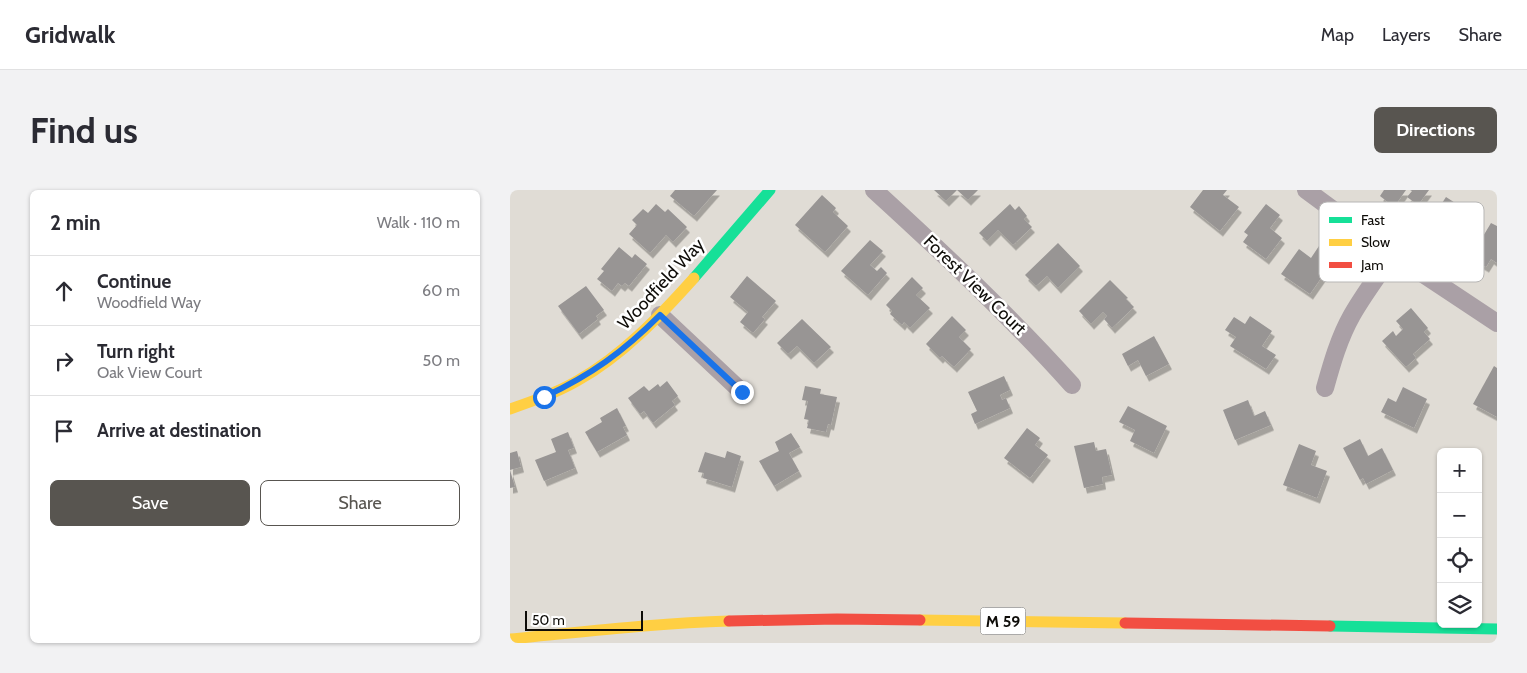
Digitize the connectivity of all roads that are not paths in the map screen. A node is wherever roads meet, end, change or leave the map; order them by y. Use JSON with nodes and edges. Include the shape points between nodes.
{"nodes":[{"id":1,"x":770,"y":190,"type":"edge"},
{"id":2,"x":874,"y":190,"type":"edge"},
{"id":3,"x":1306,"y":190,"type":"edge"},
{"id":4,"x":1322,"y":202,"type":"edge"},
{"id":5,"x":1373,"y":282,"type":"edge"},
{"id":6,"x":1435,"y":282,"type":"edge"},
{"id":7,"x":660,"y":315,"type":"junction"},
{"id":8,"x":1497,"y":323,"type":"edge"},
{"id":9,"x":1072,"y":385,"type":"dead end"},
{"id":10,"x":1325,"y":388,"type":"dead end"},
{"id":11,"x":742,"y":392,"type":"dead end"},
{"id":12,"x":510,"y":409,"type":"edge"},
{"id":13,"x":1497,"y":630,"type":"edge"},
{"id":14,"x":510,"y":639,"type":"edge"}],
"edges":[{"from":1,"to":7,"type":"main road","name":"Woodfield Way"},
{"from":2,"to":9,"type":"street","name":"Forest View Court","via":[[976,285]]},
{"from":3,"to":4,"type":"street"},
{"from":5,"to":10,"type":"street","via":[[1351,316]]},
{"from":6,"to":8,"type":"street"},
{"from":7,"to":11,"type":"street"},
{"from":7,"to":12,"type":"main road","name":"Woodfield Way","via":[[629,344],[585,377]]},
{"from":13,"to":14,"type":"main road","number":"M 59","via":[[836,619],[696,622]]}]}
